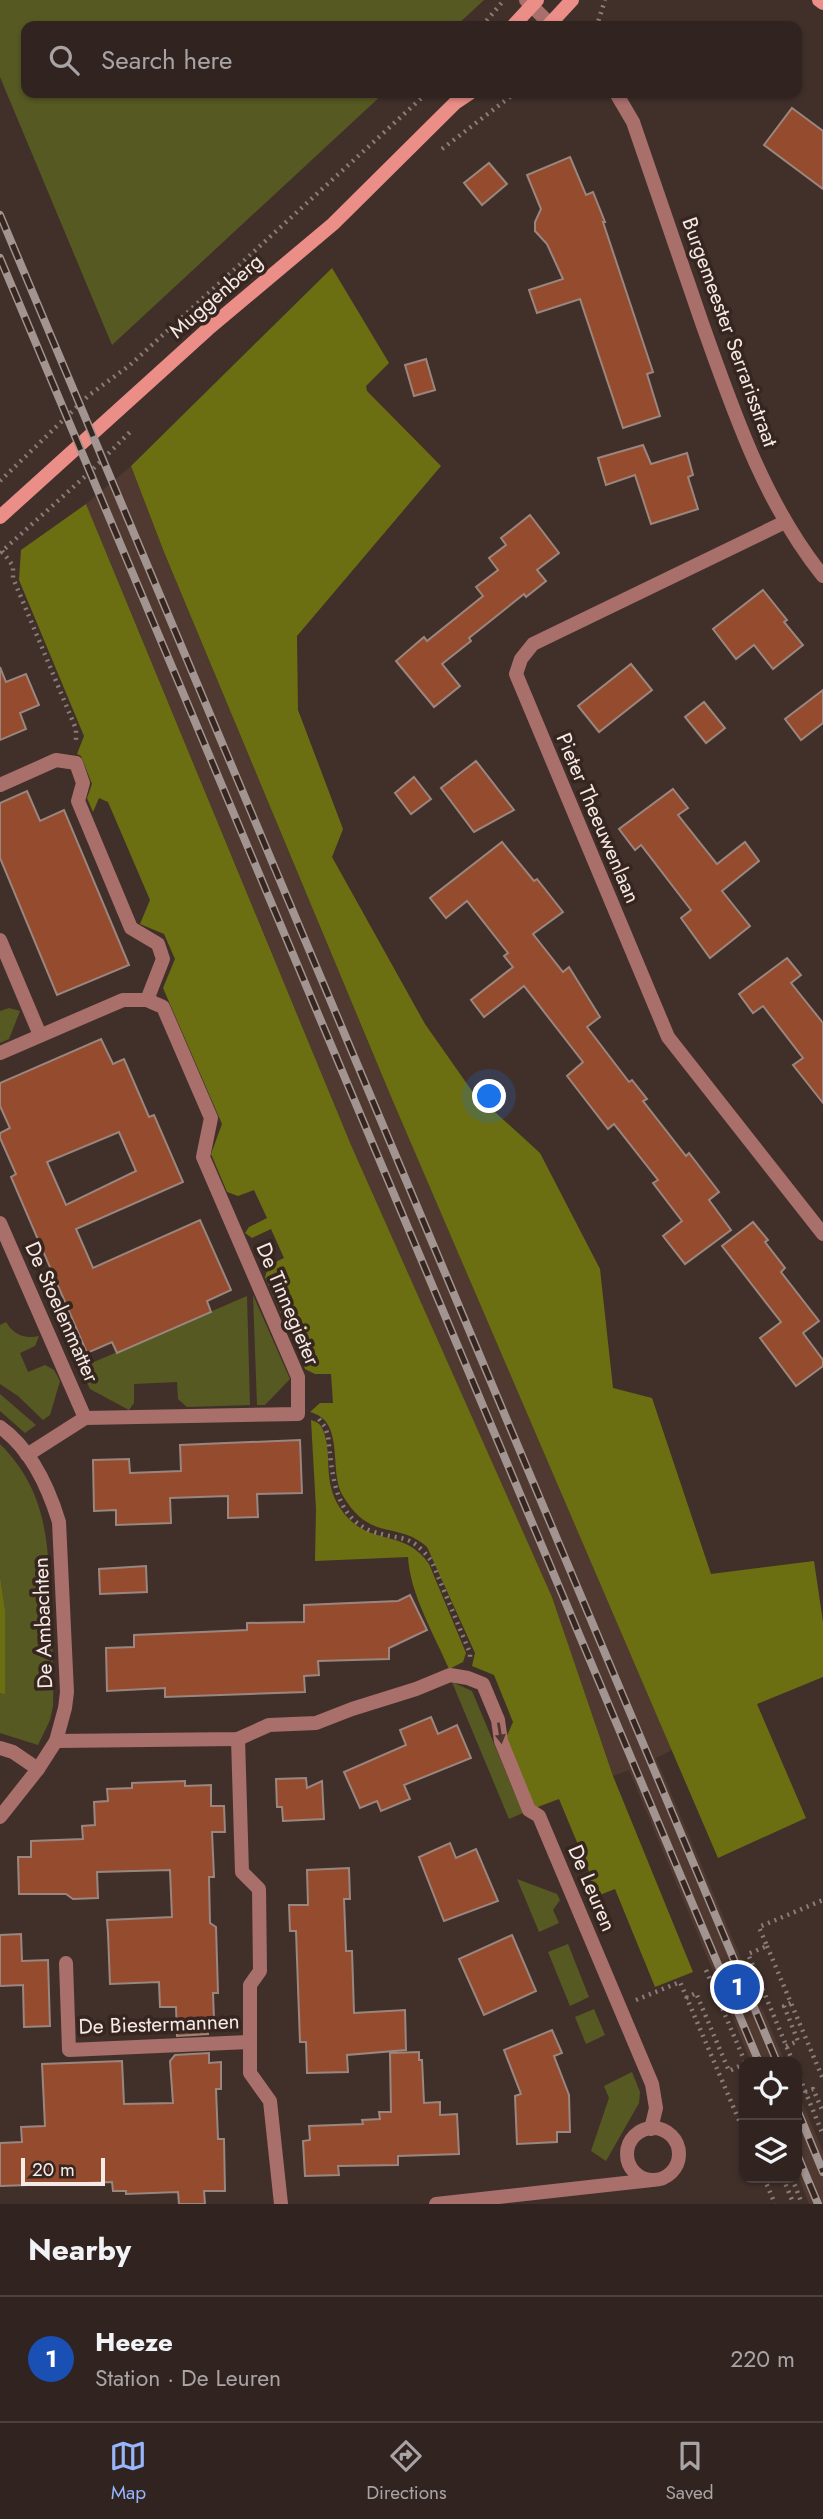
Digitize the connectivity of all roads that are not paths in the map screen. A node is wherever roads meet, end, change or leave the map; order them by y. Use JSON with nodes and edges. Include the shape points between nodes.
{"nodes":[{"id":1,"x":572,"y":0,"type":"edge"},
{"id":2,"x":531,"y":2,"type":"edge"},
{"id":3,"x":517,"y":21,"type":"edge"},
{"id":4,"x":546,"y":21,"type":"edge"},
{"id":5,"x":554,"y":21,"type":"edge"},
{"id":6,"x":458,"y":98,"type":"edge"},
{"id":7,"x":619,"y":98,"type":"edge"},
{"id":8,"x":0,"y":517,"type":"edge"},
{"id":9,"x":785,"y":522,"type":"junction"},
{"id":10,"x":823,"y":576,"type":"edge"},
{"id":11,"x":0,"y":785,"type":"edge"},
{"id":12,"x":0,"y":940,"type":"edge"},
{"id":13,"x":146,"y":1000,"type":"junction"},
{"id":14,"x":40,"y":1035,"type":"junction"},
{"id":15,"x":0,"y":1053,"type":"edge"},
{"id":16,"x":0,"y":1223,"type":"edge"},
{"id":17,"x":823,"y":1234,"type":"edge"},
{"id":18,"x":85,"y":1418,"type":"junction"},
{"id":19,"x":0,"y":1427,"type":"edge"},
{"id":20,"x":27,"y":1454,"type":"junction"},
{"id":21,"x":238,"y":1739,"type":"junction"},
{"id":22,"x":56,"y":1741,"type":"junction"},
{"id":23,"x":0,"y":1748,"type":"edge"},
{"id":24,"x":38,"y":1769,"type":"junction"},
{"id":25,"x":0,"y":1817,"type":"edge"},
{"id":26,"x":66,"y":1963,"type":"dead end"},
{"id":27,"x":250,"y":2042,"type":"junction"},
{"id":28,"x":651,"y":2129,"type":"junction"},
{"id":29,"x":652,"y":2180,"type":"junction"},
{"id":30,"x":574,"y":2189,"type":"junction"},
{"id":31,"x":281,"y":2204,"type":"edge"},
{"id":32,"x":436,"y":2204,"type":"edge"},
{"id":33,"x":575,"y":2204,"type":"edge"}],
"edges":[{"from":1,"to":5,"type":"main road"},
{"from":2,"to":3,"type":"main road"},
{"from":2,"to":4,"type":"street"},
{"from":6,"to":8,"type":"main road","name":"Muggenberg","via":[[333,224],[208,329]]},
{"from":7,"to":9,"type":"street","name":"Burgemeester Serrarisstraat","via":[[633,122],[727,392]]},
{"from":9,"to":10,"type":"street","name":"Burgemeester Serrarisstraat"},
{"from":9,"to":17,"type":"street","name":"Pieter Theeuwenlaan","via":[[533,644],[516,674],[668,1037]]},
{"from":11,"to":13,"type":"street","via":[[56,761],[76,763],[83,783],[78,801],[131,928],[158,944],[163,959]]},
{"from":12,"to":14,"type":"street"},
{"from":13,"to":14,"type":"street","via":[[123,1000]]},
{"from":13,"to":18,"type":"street","name":"De Tinnegieter","via":[[163,1007],[211,1118],[203,1157],[298,1377],[299,1414]]},
{"from":14,"to":15,"type":"street"},
{"from":16,"to":18,"type":"street","name":"De Stoelenmatter"},
{"from":18,"to":20,"type":"street"},
{"from":19,"to":20,"type":"street","name":"De Ambachten"},
{"from":20,"to":22,"type":"street","name":"De Ambachten","via":[[52,1498],[61,1543],[67,1692]]},
{"from":21,"to":22,"type":"street"},
{"from":21,"to":27,"type":"street","name":"De Biestermannen","via":[[242,1872],[259,1889],[260,1971],[250,1985]]},
{"from":21,"to":28,"type":"street","name":"De Leuren","one_way":true,"via":[[269,1725],[316,1723],[450,1675],[483,1684],[498,1720],[500,1741],[529,1810],[539,1816],[652,2084],[656,2108]]},
{"from":22,"to":24,"type":"street","name":"De Ambachten"},
{"from":23,"to":24,"type":"street"},
{"from":24,"to":25,"type":"street","name":"De Ambachten"},
{"from":26,"to":27,"type":"street","name":"De Biestermannen","via":[[69,2050]]},
{"from":27,"to":31,"type":"street","name":"De Biestermannen","via":[[250,2073],[270,2101]]},
{"from":28,"to":29,"type":"street","via":[[630,2141],[627,2159],[636,2174]]},
{"from":28,"to":29,"type":"street","via":[[673,2138],[679,2153],[668,2175]]},
{"from":29,"to":30,"type":"street"},
{"from":30,"to":32,"type":"street"},
{"from":30,"to":33,"type":"street"}]}
